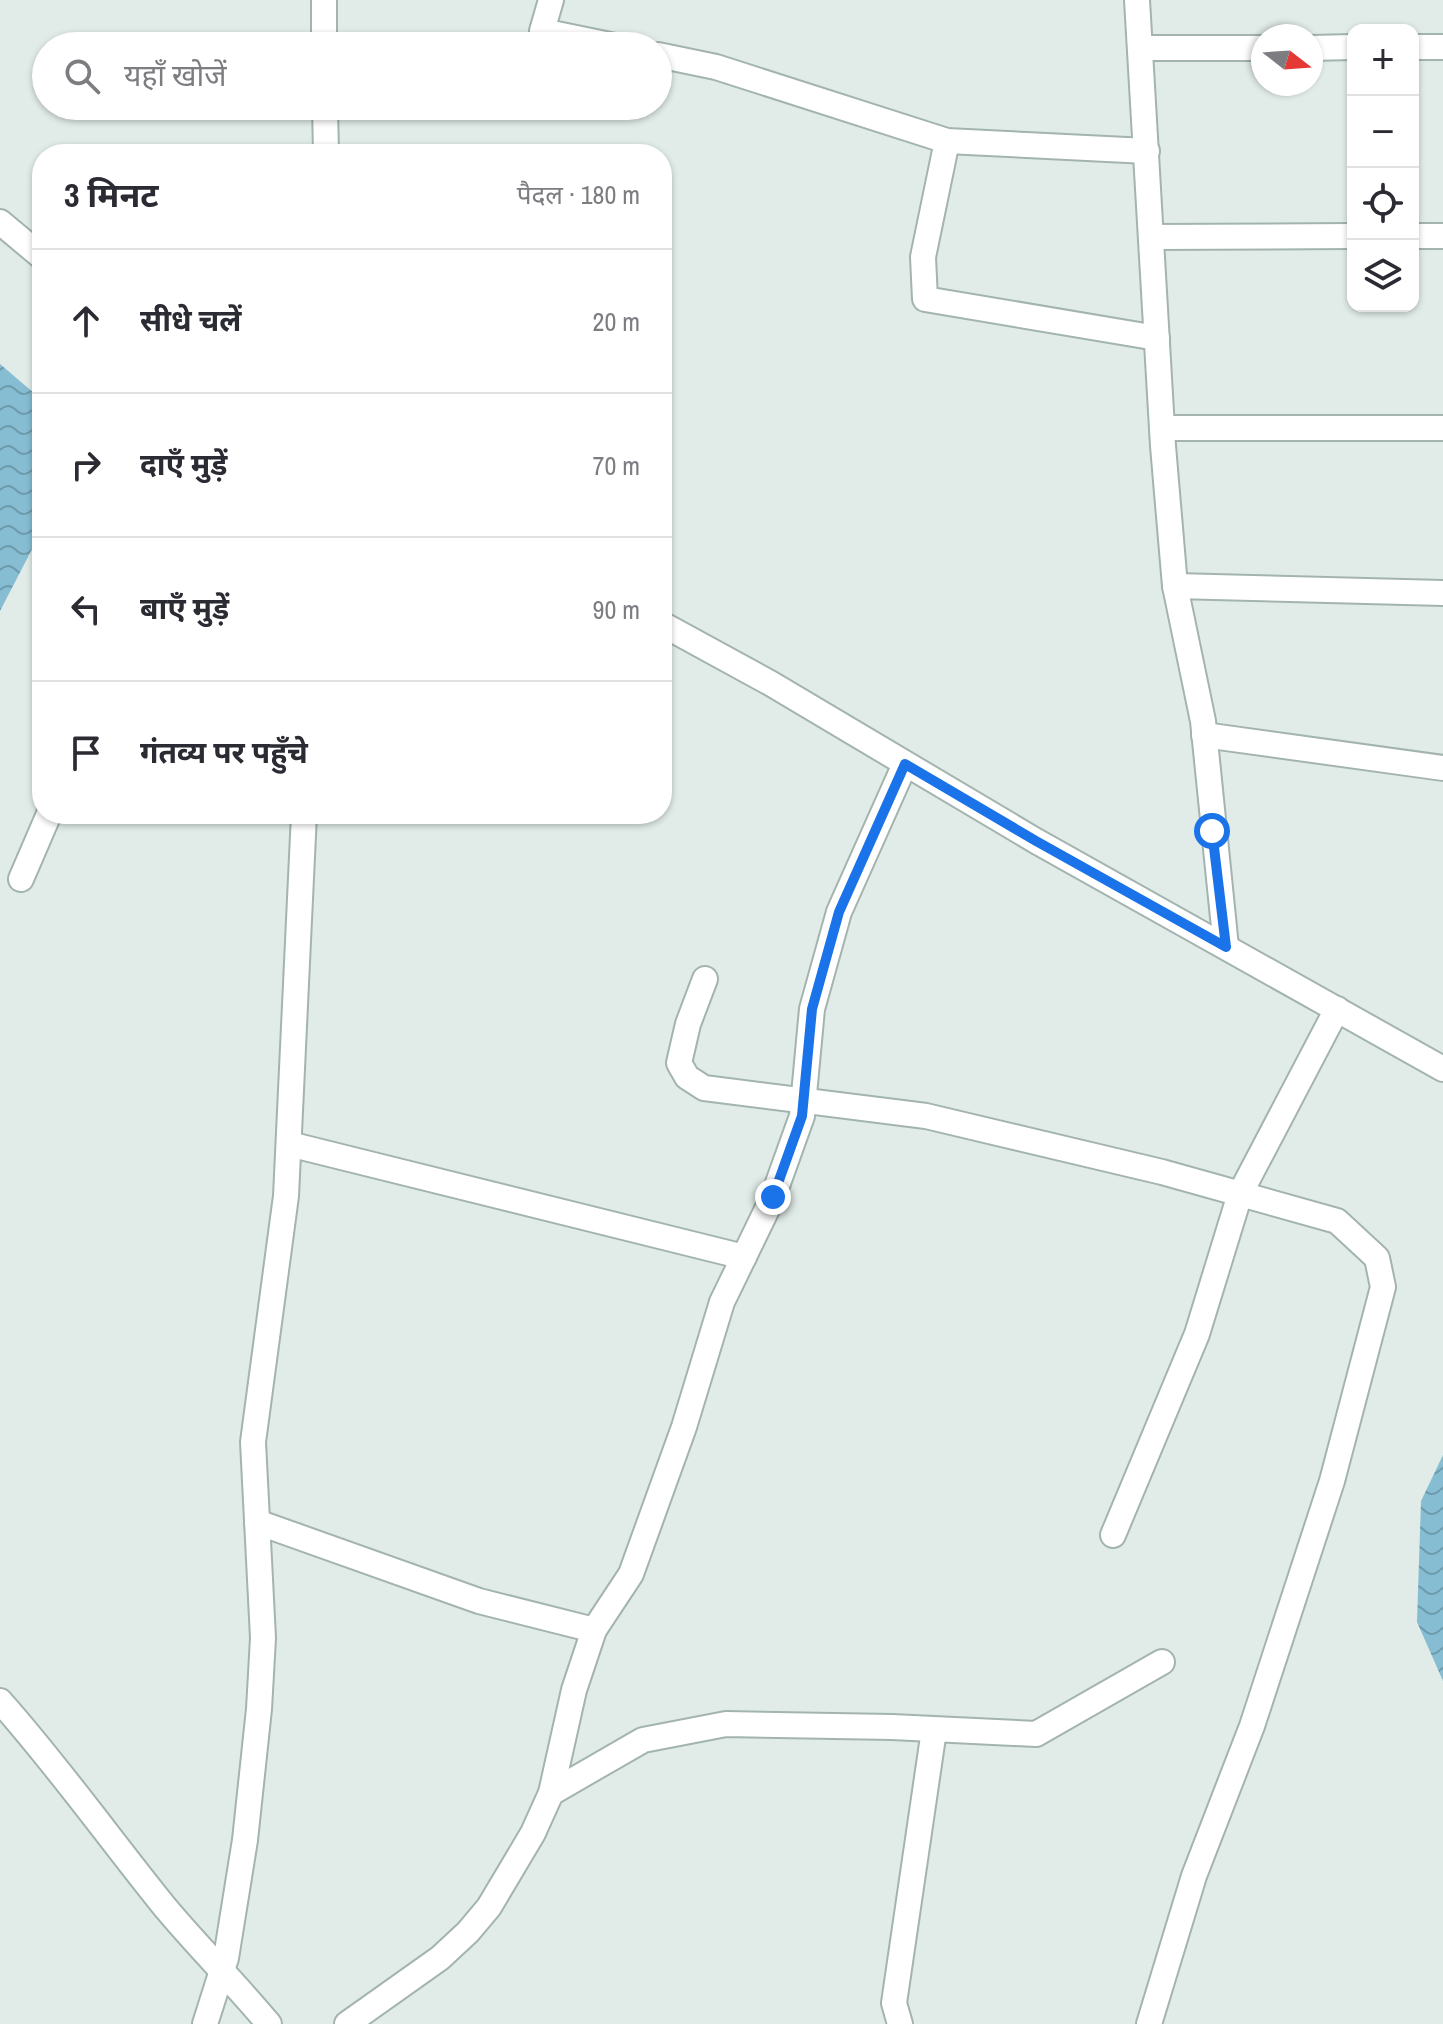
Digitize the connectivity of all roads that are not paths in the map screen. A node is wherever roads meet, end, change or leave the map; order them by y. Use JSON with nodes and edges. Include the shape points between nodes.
{"nodes":[{"id":1,"x":324,"y":0,"type":"edge"},
{"id":2,"x":551,"y":0,"type":"edge"},
{"id":3,"x":1137,"y":0,"type":"edge"},
{"id":4,"x":324,"y":32,"type":"edge"},
{"id":5,"x":547,"y":32,"type":"edge"},
{"id":6,"x":1347,"y":47,"type":"edge"},
{"id":7,"x":1419,"y":47,"type":"edge"},
{"id":8,"x":1443,"y":47,"type":"edge"},
{"id":9,"x":1141,"y":48,"type":"junction"},
{"id":10,"x":1251,"y":48,"type":"edge"},
{"id":11,"x":1323,"y":48,"type":"edge"},
{"id":12,"x":672,"y":58,"type":"edge"},
{"id":13,"x":325,"y":120,"type":"edge"},
{"id":14,"x":947,"y":141,"type":"junction"},
{"id":15,"x":326,"y":144,"type":"edge"},
{"id":16,"x":1147,"y":151,"type":"junction"},
{"id":17,"x":0,"y":222,"type":"edge"},
{"id":18,"x":1347,"y":236,"type":"edge"},
{"id":19,"x":1419,"y":236,"type":"edge"},
{"id":20,"x":1443,"y":236,"type":"edge"},
{"id":21,"x":1151,"y":237,"type":"junction"},
{"id":22,"x":32,"y":249,"type":"edge"},
{"id":23,"x":1157,"y":338,"type":"junction"},
{"id":24,"x":1162,"y":428,"type":"junction"},
{"id":25,"x":1443,"y":428,"type":"edge"},
{"id":26,"x":1175,"y":586,"type":"junction"},
{"id":27,"x":1443,"y":593,"type":"edge"},
{"id":28,"x":672,"y":629,"type":"edge"},
{"id":29,"x":1204,"y":735,"type":"junction"},
{"id":30,"x":905,"y":764,"type":"junction"},
{"id":31,"x":1443,"y":768,"type":"edge"},
{"id":32,"x":45,"y":824,"type":"edge"},
{"id":33,"x":304,"y":824,"type":"edge"},
{"id":34,"x":21,"y":879,"type":"dead end"},
{"id":35,"x":1226,"y":947,"type":"junction"},
{"id":36,"x":705,"y":979,"type":"dead end"},
{"id":37,"x":1337,"y":1009,"type":"junction"},
{"id":38,"x":1443,"y":1069,"type":"edge"},
{"id":39,"x":804,"y":1100,"type":"junction"},
{"id":40,"x":289,"y":1144,"type":"junction"},
{"id":41,"x":1240,"y":1194,"type":"junction"},
{"id":42,"x":744,"y":1257,"type":"junction"},
{"id":43,"x":257,"y":1522,"type":"junction"},
{"id":44,"x":1113,"y":1535,"type":"dead end"},
{"id":45,"x":594,"y":1630,"type":"junction"},
{"id":46,"x":1162,"y":1662,"type":"dead end"},
{"id":47,"x":0,"y":1701,"type":"edge"},
{"id":48,"x":934,"y":1730,"type":"junction"},
{"id":49,"x":551,"y":1793,"type":"junction"},
{"id":50,"x":222,"y":1971,"type":"junction"},
{"id":51,"x":205,"y":2024,"type":"edge"},
{"id":52,"x":269,"y":2024,"type":"edge"},
{"id":53,"x":347,"y":2024,"type":"edge"},
{"id":54,"x":900,"y":2024,"type":"edge"},
{"id":55,"x":1149,"y":2024,"type":"edge"}],
"edges":[{"from":1,"to":4,"type":"street"},
{"from":2,"to":5,"type":"street","via":[[542,31]]},
{"from":3,"to":9,"type":"street"},
{"from":6,"to":11,"type":"street"},
{"from":7,"to":8,"type":"street"},
{"from":9,"to":10,"type":"street"},
{"from":9,"to":16,"type":"street"},
{"from":12,"to":14,"type":"street","via":[[716,67]]},
{"from":13,"to":15,"type":"street"},
{"from":14,"to":16,"type":"street"},
{"from":14,"to":23,"type":"street","via":[[923,257],[925,299]]},
{"from":16,"to":21,"type":"street"},
{"from":17,"to":22,"type":"street"},
{"from":18,"to":21,"type":"street"},
{"from":19,"to":20,"type":"street"},
{"from":21,"to":23,"type":"street"},
{"from":23,"to":24,"type":"street"},
{"from":24,"to":25,"type":"street"},
{"from":24,"to":26,"type":"street"},
{"from":26,"to":27,"type":"street"},
{"from":26,"to":29,"type":"street"},
{"from":28,"to":30,"type":"street"},
{"from":29,"to":31,"type":"street"},
{"from":29,"to":35,"type":"street"},
{"from":30,"to":35,"type":"street"},
{"from":30,"to":39,"type":"street","via":[[839,912],[812,1009]]},
{"from":32,"to":34,"type":"street"},
{"from":33,"to":40,"type":"street"},
{"from":35,"to":37,"type":"street"},
{"from":36,"to":39,"type":"street","via":[[679,1063],[687,1077],[704,1088]]},
{"from":37,"to":38,"type":"street"},
{"from":37,"to":41,"type":"street"},
{"from":39,"to":41,"type":"street","via":[[926,1116]]},
{"from":39,"to":42,"type":"street","via":[[773,1197]]},
{"from":40,"to":42,"type":"street"},
{"from":40,"to":43,"type":"street","via":[[253,1442]]},
{"from":41,"to":44,"type":"street","via":[[1197,1334]]},
{"from":41,"to":55,"type":"street","via":[[1337,1221],[1377,1258],[1383,1287],[1332,1481],[1252,1726],[1194,1876]]},
{"from":42,"to":45,"type":"street","via":[[722,1302],[631,1574]]},
{"from":43,"to":45,"type":"street","via":[[479,1601]]},
{"from":43,"to":50,"type":"street","via":[[263,1638],[259,1709],[245,1840]]},
{"from":45,"to":49,"type":"street","via":[[574,1690]]},
{"from":46,"to":48,"type":"street","via":[[1036,1734]]},
{"from":47,"to":50,"type":"street"},
{"from":48,"to":49,"type":"street","via":[[726,1724],[643,1740]]},
{"from":48,"to":54,"type":"street","via":[[894,2003]]},
{"from":49,"to":53,"type":"street","via":[[489,1907],[468,1932]]},
{"from":50,"to":51,"type":"street"},
{"from":50,"to":52,"type":"street"}]}
